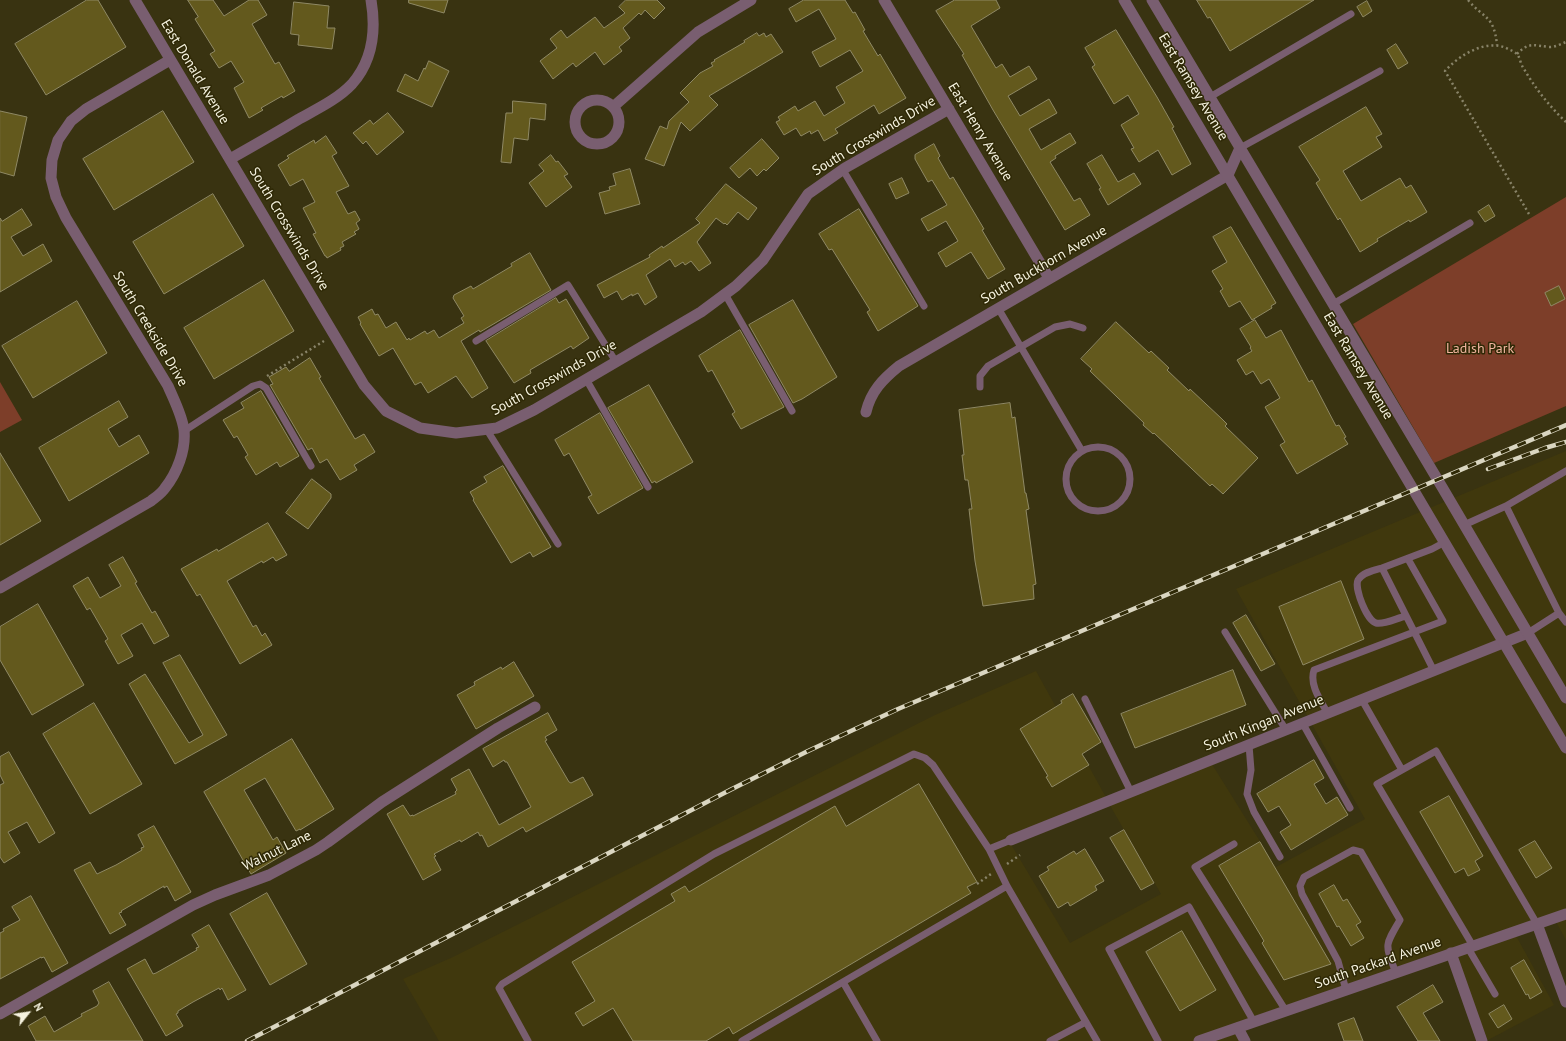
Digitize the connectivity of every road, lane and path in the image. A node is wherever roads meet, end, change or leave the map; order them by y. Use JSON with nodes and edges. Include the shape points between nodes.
{"nodes":[{"id":1,"x":135,"y":0,"type":"edge"},
{"id":2,"x":371,"y":0,"type":"edge"},
{"id":3,"x":751,"y":0,"type":"edge"},
{"id":4,"x":884,"y":0,"type":"edge"},
{"id":5,"x":1124,"y":0,"type":"edge"},
{"id":6,"x":1152,"y":0,"type":"edge"},
{"id":7,"x":1468,"y":0,"type":"edge"},
{"id":8,"x":1351,"y":14,"type":"dead end"},
{"id":9,"x":1566,"y":42,"type":"edge"},
{"id":10,"x":1497,"y":44,"type":"junction"},
{"id":11,"x":1517,"y":54,"type":"junction"},
{"id":12,"x":170,"y":60,"type":"junction"},
{"id":13,"x":1380,"y":70,"type":"dead end"},
{"id":14,"x":1210,"y":98,"type":"junction"},
{"id":15,"x":613,"y":107,"type":"dead end"},
{"id":16,"x":949,"y":109,"type":"junction"},
{"id":17,"x":1566,"y":122,"type":"edge"},
{"id":18,"x":1240,"y":148,"type":"junction"},
{"id":19,"x":230,"y":159,"type":"junction"},
{"id":20,"x":843,"y":170,"type":"junction"},
{"id":21,"x":1228,"y":175,"type":"junction"},
{"id":22,"x":1529,"y":214,"type":"dead end"},
{"id":23,"x":1470,"y":223,"type":"dead end"},
{"id":24,"x":1049,"y":278,"type":"junction"},
{"id":25,"x":725,"y":294,"type":"junction"},
{"id":26,"x":1333,"y":304,"type":"junction"},
{"id":27,"x":924,"y":306,"type":"dead end"},
{"id":28,"x":998,"y":308,"type":"junction"},
{"id":29,"x":1083,"y":328,"type":"dead end"},
{"id":30,"x":335,"y":335,"type":"junction"},
{"id":31,"x":476,"y":341,"type":"dead end"},
{"id":32,"x":1021,"y":348,"type":"junction"},
{"id":33,"x":616,"y":362,"type":"junction"},
{"id":34,"x":586,"y":379,"type":"junction"},
{"id":35,"x":260,"y":384,"type":"junction"},
{"id":36,"x":980,"y":387,"type":"dead end"},
{"id":37,"x":792,"y":411,"type":"dead end"},
{"id":38,"x":866,"y":412,"type":"dead end"},
{"id":39,"x":487,"y":430,"type":"junction"},
{"id":40,"x":184,"y":431,"type":"junction"},
{"id":41,"x":1082,"y":451,"type":"junction"},
{"id":42,"x":312,"y":466,"type":"dead end"},
{"id":43,"x":1566,"y":471,"type":"edge"},
{"id":44,"x":648,"y":487,"type":"dead end"},
{"id":45,"x":1506,"y":506,"type":"junction"},
{"id":46,"x":1464,"y":525,"type":"junction"},
{"id":47,"x":1445,"y":542,"type":"junction"},
{"id":48,"x":558,"y":544,"type":"dead end"},
{"id":49,"x":1408,"y":559,"type":"junction"},
{"id":50,"x":1382,"y":568,"type":"junction"},
{"id":51,"x":0,"y":588,"type":"edge"},
{"id":52,"x":1559,"y":613,"type":"junction"},
{"id":53,"x":1406,"y":616,"type":"junction"},
{"id":54,"x":1566,"y":622,"type":"edge"},
{"id":55,"x":1415,"y":631,"type":"junction"},
{"id":56,"x":1225,"y":632,"type":"dead end"},
{"id":57,"x":1528,"y":633,"type":"junction"},
{"id":58,"x":1505,"y":643,"type":"junction"},
{"id":59,"x":1434,"y":671,"type":"junction"},
{"id":60,"x":1566,"y":698,"type":"edge"},
{"id":61,"x":1086,"y":699,"type":"dead end"},
{"id":62,"x":1362,"y":700,"type":"junction"},
{"id":63,"x":535,"y":707,"type":"dead end"},
{"id":64,"x":1328,"y":714,"type":"junction"},
{"id":65,"x":1303,"y":724,"type":"junction"},
{"id":66,"x":1286,"y":730,"type":"junction"},
{"id":67,"x":1249,"y":745,"type":"junction"},
{"id":68,"x":1566,"y":748,"type":"edge"},
{"id":69,"x":1402,"y":770,"type":"junction"},
{"id":70,"x":1131,"y":792,"type":"junction"},
{"id":71,"x":1350,"y":808,"type":"dead end"},
{"id":72,"x":1012,"y":840,"type":"joint"},
{"id":73,"x":1234,"y":844,"type":"dead end"},
{"id":74,"x":989,"y":849,"type":"junction"},
{"id":75,"x":1280,"y":857,"type":"dead end"},
{"id":76,"x":1007,"y":886,"type":"junction"},
{"id":77,"x":1566,"y":914,"type":"edge"},
{"id":78,"x":1537,"y":924,"type":"junction"},
{"id":79,"x":1470,"y":947,"type":"junction"},
{"id":80,"x":1452,"y":954,"type":"junction"},
{"id":81,"x":1396,"y":973,"type":"junction"},
{"id":82,"x":843,"y":982,"type":"junction"},
{"id":83,"x":1346,"y":990,"type":"junction"},
{"id":84,"x":1495,"y":994,"type":"dead end"},
{"id":85,"x":1566,"y":1002,"type":"edge"},
{"id":86,"x":1286,"y":1011,"type":"junction"},
{"id":87,"x":0,"y":1014,"type":"edge"},
{"id":88,"x":1086,"y":1022,"type":"junction"},
{"id":89,"x":1254,"y":1022,"type":"junction"},
{"id":90,"x":1238,"y":1028,"type":"junction"},
{"id":91,"x":528,"y":1041,"type":"edge"},
{"id":92,"x":742,"y":1041,"type":"edge"},
{"id":93,"x":877,"y":1041,"type":"edge"},
{"id":94,"x":1050,"y":1041,"type":"edge"},
{"id":95,"x":1097,"y":1041,"type":"edge"},
{"id":96,"x":1158,"y":1041,"type":"edge"},
{"id":97,"x":1199,"y":1041,"type":"edge"},
{"id":98,"x":1244,"y":1041,"type":"edge"},
{"id":99,"x":1482,"y":1041,"type":"edge"}],
"edges":[{"from":1,"to":12,"type":"street","name":"East Donald Avenue"},
{"from":2,"to":19,"type":"street","via":[[374,31],[371,48],[352,84],[335,98]]},
{"from":3,"to":15,"type":"street","via":[[698,32]]},
{"from":4,"to":16,"type":"street","name":"East Henry Avenue"},
{"from":5,"to":21,"type":"street","name":"East Ramsey Avenue"},
{"from":6,"to":14,"type":"street","name":"East Ramsey Avenue"},
{"from":7,"to":10,"type":"path","via":[[1493,25]]},
{"from":8,"to":14,"type":"lane"},
{"from":9,"to":11,"type":"path","via":[[1552,47],[1526,46]]},
{"from":10,"to":11,"type":"path"},
{"from":10,"to":22,"type":"path","via":[[1468,53],[1445,71]]},
{"from":11,"to":17,"type":"path","via":[[1533,84]]},
{"from":12,"to":19,"type":"street","name":"East Donald Avenue"},
{"from":12,"to":40,"type":"street","name":"South Creekside Drive","via":[[86,109],[71,121],[58,140],[52,160],[51,178],[66,218],[168,386]]},
{"from":13,"to":18,"type":"lane"},
{"from":14,"to":18,"type":"street","name":"East Ramsey Avenue"},
{"from":16,"to":20,"type":"street","name":"South Crosswinds Drive"},
{"from":16,"to":24,"type":"street","name":"East Henry Avenue"},
{"from":18,"to":21,"type":"street"},
{"from":18,"to":26,"type":"street","name":"East Ramsey Avenue"},
{"from":19,"to":30,"type":"street","name":"South Crosswinds Drive"},
{"from":20,"to":25,"type":"street","name":"South Crosswinds Drive","via":[[808,194],[762,260]]},
{"from":20,"to":27,"type":"lane"},
{"from":21,"to":24,"type":"street","name":"South Buckhorn Avenue"},
{"from":21,"to":47,"type":"street","name":"East Ramsey Avenue"},
{"from":23,"to":26,"type":"lane"},
{"from":24,"to":28,"type":"street","name":"South Buckhorn Avenue"},
{"from":25,"to":33,"type":"street","name":"South Crosswinds Drive","via":[[701,312]]},
{"from":25,"to":37,"type":"lane"},
{"from":26,"to":46,"type":"street","name":"East Ramsey Avenue"},
{"from":28,"to":32,"type":"lane"},
{"from":28,"to":38,"type":"street","name":"South Buckhorn Avenue","via":[[899,366],[884,378],[869,400]]},
{"from":29,"to":32,"type":"lane","via":[[1070,324],[1055,327]]},
{"from":30,"to":35,"type":"path","via":[[269,374]]},
{"from":30,"to":39,"type":"street","name":"South Crosswinds Drive","via":[[364,385],[386,411],[420,428],[456,432]]},
{"from":31,"to":33,"type":"lane","via":[[568,285]]},
{"from":32,"to":36,"type":"lane","via":[[988,366],[980,376]]},
{"from":32,"to":41,"type":"lane"},
{"from":33,"to":34,"type":"street","name":"South Crosswinds Drive"},
{"from":34,"to":39,"type":"street","name":"South Crosswinds Drive","via":[[534,410],[497,428]]},
{"from":34,"to":44,"type":"lane"},
{"from":35,"to":40,"type":"lane"},
{"from":35,"to":42,"type":"lane","via":[[266,388]]},
{"from":39,"to":48,"type":"lane"},
{"from":40,"to":51,"type":"street","name":"South Creekside Drive","via":[[182,453],[164,490],[151,501]]},
{"from":41,"to":41,"type":"lane","via":[[1068,467],[1066,478],[1073,499],[1091,510],[1113,508],[1127,493],[1130,483],[1126,463],[1120,455],[1102,447]]},
{"from":43,"to":45,"type":"lane"},
{"from":45,"to":46,"type":"lane"},
{"from":45,"to":52,"type":"lane"},
{"from":46,"to":57,"type":"street","name":"East Ramsey Avenue"},
{"from":47,"to":49,"type":"lane"},
{"from":47,"to":58,"type":"street","name":"East Ramsey Avenue"},
{"from":49,"to":50,"type":"lane"},
{"from":49,"to":55,"type":"lane","via":[[1443,621]]},
{"from":50,"to":53,"type":"lane"},
{"from":50,"to":53,"type":"lane","via":[[1366,574],[1357,582],[1363,606],[1374,623]]},
{"from":52,"to":54,"type":"lane"},
{"from":52,"to":57,"type":"lane"},
{"from":53,"to":55,"type":"lane"},
{"from":55,"to":59,"type":"lane"},
{"from":55,"to":64,"type":"lane","via":[[1314,670],[1314,684]]},
{"from":56,"to":66,"type":"lane"},
{"from":57,"to":58,"type":"street","name":"South Kingan Avenue"},
{"from":57,"to":60,"type":"street","name":"East Ramsey Avenue"},
{"from":58,"to":59,"type":"street","name":"South Kingan Avenue"},
{"from":58,"to":68,"type":"street","name":"East Ramsey Avenue"},
{"from":59,"to":62,"type":"street","name":"South Kingan Avenue"},
{"from":61,"to":70,"type":"lane"},
{"from":62,"to":64,"type":"street","name":"South Kingan Avenue"},
{"from":62,"to":69,"type":"lane"},
{"from":63,"to":87,"type":"street","name":"Walnut Lane","via":[[382,802],[316,850],[269,875],[193,905]]},
{"from":64,"to":65,"type":"street","name":"South Kingan Avenue"},
{"from":65,"to":66,"type":"street","name":"South Kingan Avenue"},
{"from":65,"to":71,"type":"lane"},
{"from":66,"to":67,"type":"street","name":"South Kingan Avenue"},
{"from":67,"to":70,"type":"street","name":"South Kingan Avenue"},
{"from":67,"to":75,"type":"lane","via":[[1251,770],[1247,794],[1254,812]]},
{"from":69,"to":78,"type":"lane","via":[[1436,751]]},
{"from":69,"to":79,"type":"lane","via":[[1377,784]]},
{"from":70,"to":72,"type":"street","name":"South Kingan Avenue"},
{"from":72,"to":74,"type":"lane"},
{"from":73,"to":86,"type":"lane","via":[[1196,867]]},
{"from":74,"to":76,"type":"lane"},
{"from":74,"to":91,"type":"lane","via":[[933,764],[914,754],[714,854],[502,984],[499,988]]},
{"from":76,"to":82,"type":"lane"},
{"from":76,"to":88,"type":"lane"},
{"from":77,"to":78,"type":"street","name":"South Packard Avenue"},
{"from":78,"to":79,"type":"street","name":"South Packard Avenue"},
{"from":78,"to":85,"type":"street"},
{"from":79,"to":80,"type":"street","name":"South Packard Avenue"},
{"from":79,"to":84,"type":"lane"},
{"from":80,"to":81,"type":"street","name":"South Packard Avenue"},
{"from":80,"to":99,"type":"street"},
{"from":81,"to":83,"type":"street","name":"South Packard Avenue"},
{"from":81,"to":83,"type":"lane","via":[[1387,951],[1387,941],[1400,920],[1360,852],[1353,850],[1304,876],[1300,886],[1338,961]]},
{"from":82,"to":92,"type":"lane"},
{"from":82,"to":93,"type":"lane"},
{"from":83,"to":86,"type":"street","name":"South Packard Avenue"},
{"from":86,"to":89,"type":"street","name":"South Packard Avenue"},
{"from":88,"to":94,"type":"lane"},
{"from":88,"to":95,"type":"lane"},
{"from":89,"to":90,"type":"street","name":"South Packard Avenue"},
{"from":89,"to":96,"type":"lane","via":[[1189,907],[1109,949]]},
{"from":90,"to":97,"type":"street","name":"South Packard Avenue"},
{"from":90,"to":98,"type":"street"}]}
